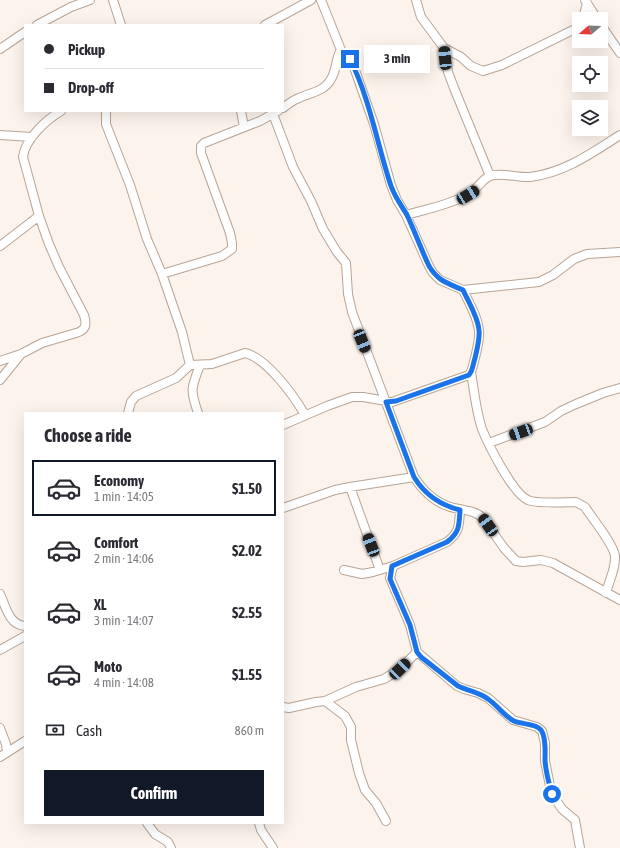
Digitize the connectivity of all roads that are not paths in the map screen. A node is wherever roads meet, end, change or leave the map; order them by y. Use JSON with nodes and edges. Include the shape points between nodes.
{"nodes":[{"id":1,"x":90,"y":0,"type":"edge"},
{"id":2,"x":114,"y":0,"type":"edge"},
{"id":3,"x":311,"y":0,"type":"edge"},
{"id":4,"x":321,"y":0,"type":"edge"},
{"id":5,"x":416,"y":0,"type":"edge"},
{"id":6,"x":586,"y":2,"type":"edge"},
{"id":7,"x":584,"y":12,"type":"edge"},
{"id":8,"x":592,"y":12,"type":"edge"},
{"id":9,"x":39,"y":24,"type":"edge"},
{"id":10,"x":121,"y":24,"type":"edge"},
{"id":11,"x":267,"y":24,"type":"edge"},
{"id":12,"x":572,"y":30,"type":"edge"},
{"id":13,"x":24,"y":33,"type":"edge"},
{"id":14,"x":608,"y":37,"type":"edge"},
{"id":15,"x":444,"y":48,"type":"junction"},
{"id":16,"x":0,"y":49,"type":"edge"},
{"id":17,"x":341,"y":50,"type":"junction"},
{"id":18,"x":620,"y":53,"type":"edge"},
{"id":19,"x":284,"y":107,"type":"edge"},
{"id":20,"x":60,"y":112,"type":"edge"},
{"id":21,"x":106,"y":112,"type":"edge"},
{"id":22,"x":241,"y":112,"type":"edge"},
{"id":23,"x":276,"y":113,"type":"edge"},
{"id":24,"x":244,"y":127,"type":"junction"},
{"id":25,"x":0,"y":135,"type":"edge"},
{"id":26,"x":620,"y":135,"type":"edge"},
{"id":27,"x":32,"y":138,"type":"junction"},
{"id":28,"x":490,"y":176,"type":"junction"},
{"id":29,"x":406,"y":215,"type":"junction"},
{"id":30,"x":39,"y":216,"type":"junction"},
{"id":31,"x":0,"y":246,"type":"edge"},
{"id":32,"x":620,"y":252,"type":"edge"},
{"id":33,"x":162,"y":274,"type":"junction"},
{"id":34,"x":463,"y":290,"type":"junction"},
{"id":35,"x":21,"y":354,"type":"junction"},
{"id":36,"x":0,"y":361,"type":"edge"},
{"id":37,"x":190,"y":365,"type":"junction"},
{"id":38,"x":200,"y":365,"type":"junction"},
{"id":39,"x":471,"y":372,"type":"junction"},
{"id":40,"x":0,"y":380,"type":"edge"},
{"id":41,"x":620,"y":388,"type":"edge"},
{"id":42,"x":386,"y":402,"type":"junction"},
{"id":43,"x":128,"y":412,"type":"edge"},
{"id":44,"x":198,"y":412,"type":"edge"},
{"id":45,"x":305,"y":415,"type":"junction"},
{"id":46,"x":284,"y":425,"type":"edge"},
{"id":47,"x":489,"y":443,"type":"junction"},
{"id":48,"x":414,"y":477,"type":"junction"},
{"id":49,"x":350,"y":486,"type":"junction"},
{"id":50,"x":284,"y":508,"type":"edge"},
{"id":51,"x":460,"y":510,"type":"junction"},
{"id":52,"x":392,"y":566,"type":"junction"},
{"id":53,"x":344,"y":570,"type":"dead end"},
{"id":54,"x":380,"y":570,"type":"junction"},
{"id":55,"x":606,"y":592,"type":"junction"},
{"id":56,"x":0,"y":594,"type":"edge"},
{"id":57,"x":620,"y":600,"type":"edge"},
{"id":58,"x":24,"y":626,"type":"edge"},
{"id":59,"x":24,"y":637,"type":"edge"},
{"id":60,"x":0,"y":650,"type":"edge"},
{"id":61,"x":417,"y":652,"type":"junction"},
{"id":62,"x":325,"y":701,"type":"junction"},
{"id":63,"x":284,"y":707,"type":"edge"},
{"id":64,"x":0,"y":728,"type":"edge"},
{"id":65,"x":24,"y":742,"type":"edge"},
{"id":66,"x":7,"y":752,"type":"junction"},
{"id":67,"x":0,"y":757,"type":"edge"},
{"id":68,"x":386,"y":821,"type":"dead end"},
{"id":69,"x":148,"y":824,"type":"edge"},
{"id":70,"x":259,"y":824,"type":"edge"},
{"id":71,"x":171,"y":848,"type":"edge"},
{"id":72,"x":273,"y":848,"type":"edge"},
{"id":73,"x":580,"y":848,"type":"edge"}],
"edges":[{"from":1,"to":9,"type":"street"},
{"from":2,"to":10,"type":"street"},
{"from":3,"to":11,"type":"street"},
{"from":4,"to":17,"type":"street"},
{"from":5,"to":15,"type":"street","via":[[421,17]]},
{"from":6,"to":7,"type":"street"},
{"from":6,"to":8,"type":"street"},
{"from":12,"to":15,"type":"street","via":[[502,65],[483,71]]},
{"from":13,"to":16,"type":"street"},
{"from":14,"to":18,"type":"street"},
{"from":15,"to":28,"type":"street","via":[[448,72]]},
{"from":17,"to":19,"type":"street","via":[[329,83]]},
{"from":17,"to":29,"type":"street","via":[[350,59],[360,82],[391,185]]},
{"from":20,"to":27,"type":"street"},
{"from":21,"to":33,"type":"street","via":[[109,132]]},
{"from":22,"to":24,"type":"street"},
{"from":23,"to":24,"type":"street"},
{"from":23,"to":42,"type":"street","via":[[293,167],[323,229],[346,263],[352,312]]},
{"from":24,"to":33,"type":"street","via":[[204,143],[201,149],[230,234],[232,249],[222,256]]},
{"from":25,"to":27,"type":"street"},
{"from":26,"to":28,"type":"street","via":[[556,172],[522,178]]},
{"from":27,"to":30,"type":"street","via":[[24,149],[23,157]]},
{"from":28,"to":29,"type":"street","via":[[468,195]]},
{"from":29,"to":34,"type":"street","via":[[433,273],[440,280]]},
{"from":30,"to":31,"type":"street"},
{"from":30,"to":35,"type":"street","via":[[59,267],[86,322],[82,332],[42,342]]},
{"from":32,"to":34,"type":"street","via":[[595,253],[580,257],[568,262],[548,279],[539,282]]},
{"from":33,"to":37,"type":"street","via":[[182,332]]},
{"from":34,"to":39,"type":"street","via":[[479,330]]},
{"from":35,"to":36,"type":"street"},
{"from":35,"to":40,"type":"street"},
{"from":37,"to":38,"type":"street"},
{"from":37,"to":43,"type":"street","via":[[176,378],[136,396]]},
{"from":38,"to":44,"type":"street","via":[[192,395]]},
{"from":38,"to":45,"type":"street","via":[[212,364],[240,354],[250,354],[288,389]]},
{"from":39,"to":42,"type":"street","via":[[465,377],[396,401]]},
{"from":39,"to":47,"type":"street","via":[[482,428]]},
{"from":41,"to":47,"type":"street","via":[[576,404],[545,422]]},
{"from":42,"to":45,"type":"street","via":[[357,397]]},
{"from":42,"to":48,"type":"street"},
{"from":45,"to":46,"type":"street"},
{"from":47,"to":55,"type":"street","via":[[512,485],[528,501],[576,502],[585,507],[614,551],[614,565]]},
{"from":48,"to":49,"type":"street"},
{"from":48,"to":51,"type":"street","via":[[432,498]]},
{"from":49,"to":50,"type":"street"},
{"from":49,"to":54,"type":"street"},
{"from":51,"to":52,"type":"street","via":[[459,528],[455,536]]},
{"from":51,"to":55,"type":"street","via":[[470,510],[483,518],[516,561],[541,560],[553,563]]},
{"from":52,"to":54,"type":"street"},
{"from":52,"to":61,"type":"street","via":[[390,578],[410,625]]},
{"from":53,"to":54,"type":"street","via":[[362,574]]},
{"from":55,"to":57,"type":"street"},
{"from":56,"to":58,"type":"street","via":[[11,618],[19,626]]},
{"from":59,"to":60,"type":"street"},
{"from":61,"to":62,"type":"street","via":[[400,669],[384,679],[356,686]]},
{"from":61,"to":73,"type":"street","via":[[464,690],[478,692],[513,720],[542,731],[546,743],[545,761],[550,786],[556,802],[575,820]]},
{"from":62,"to":63,"type":"street"},
{"from":62,"to":68,"type":"street","via":[[345,716],[351,727],[351,740],[364,790],[376,803]]},
{"from":64,"to":66,"type":"street"},
{"from":65,"to":66,"type":"street"},
{"from":66,"to":67,"type":"street"},
{"from":69,"to":71,"type":"street","via":[[155,834],[168,842]]},
{"from":70,"to":72,"type":"street"}]}
